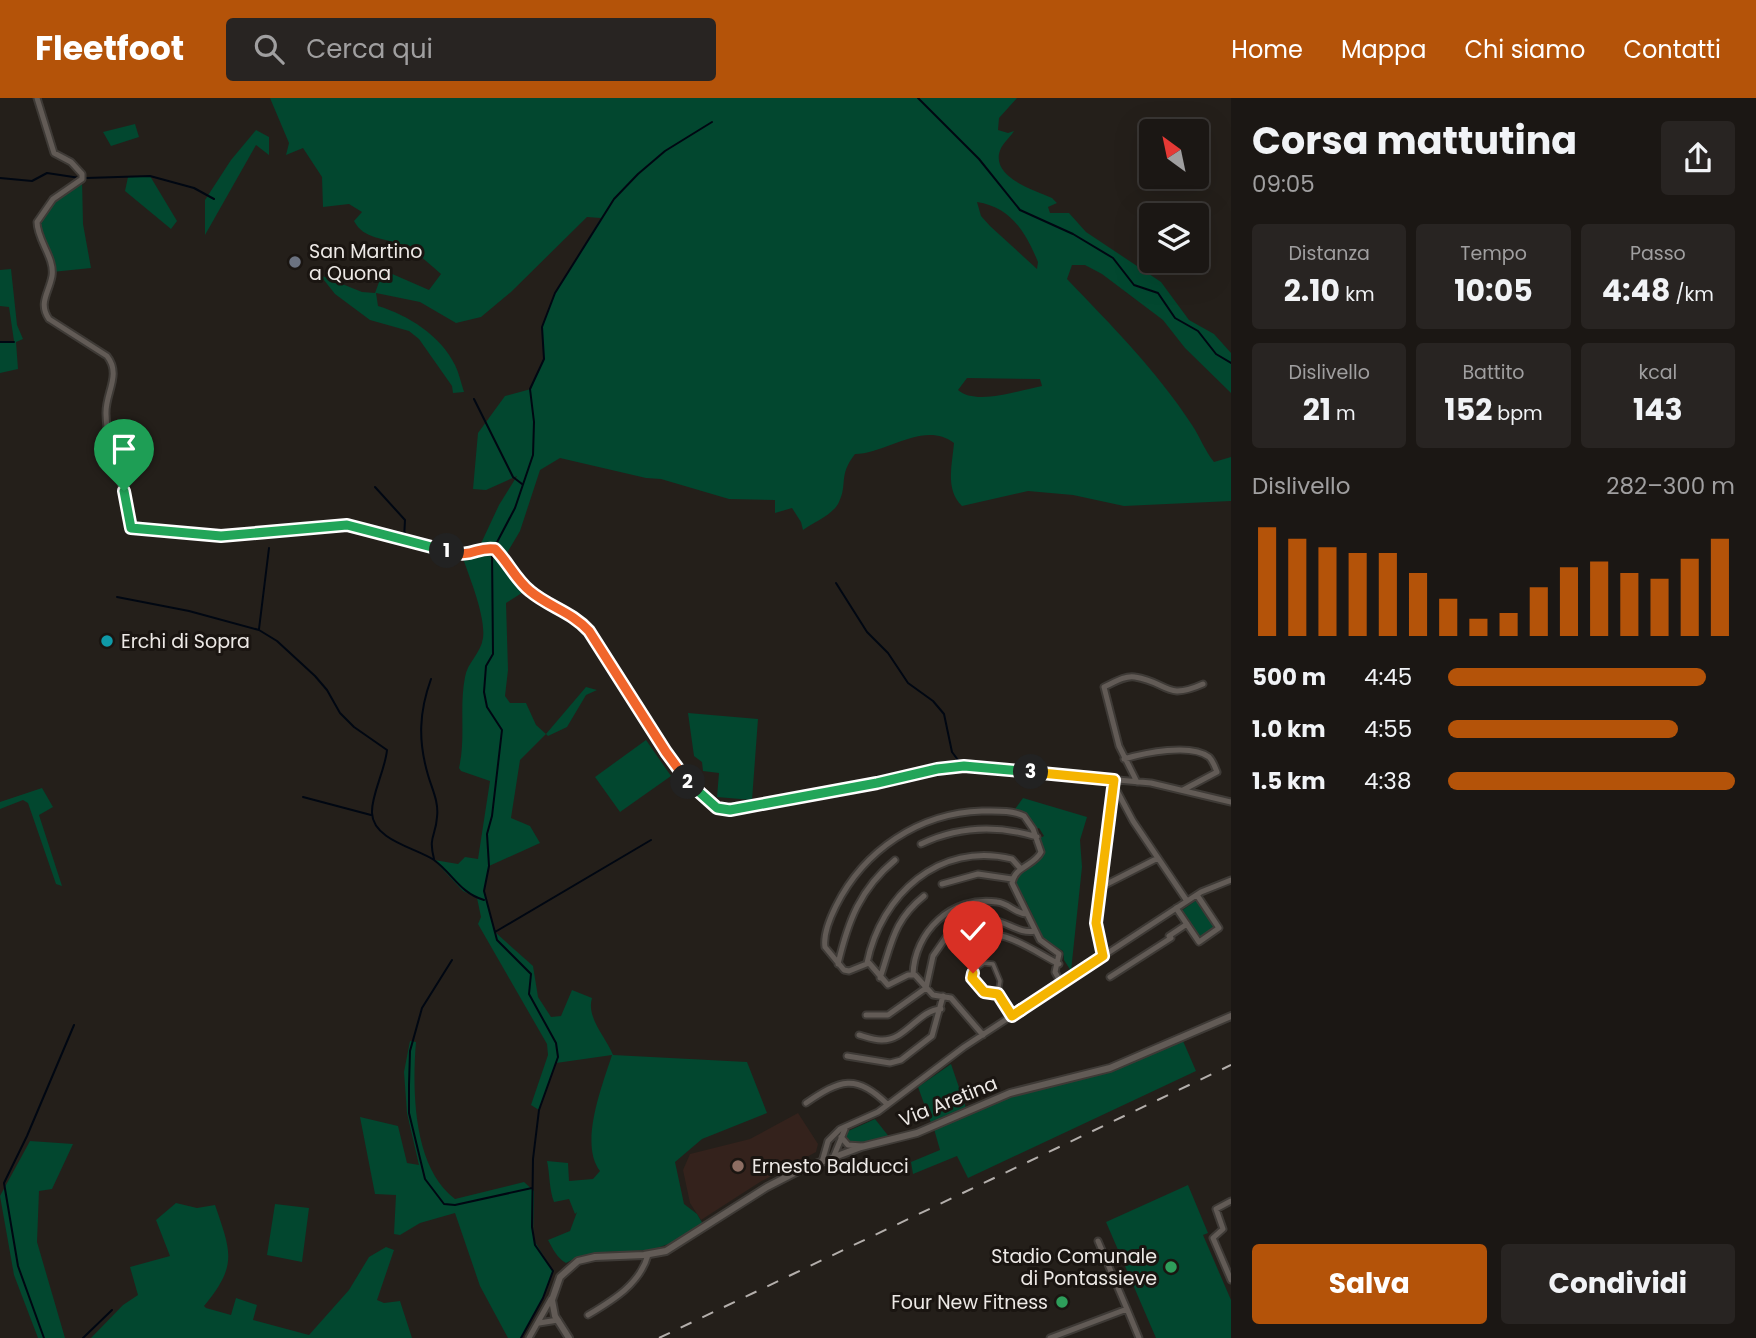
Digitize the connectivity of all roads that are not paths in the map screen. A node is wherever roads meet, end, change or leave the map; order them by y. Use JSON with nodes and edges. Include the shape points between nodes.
{"nodes":[{"id":1,"x":37,"y":98,"type":"edge"},
{"id":2,"x":1203,"y":684,"type":"dead end"},
{"id":3,"x":1124,"y":759,"type":"junction"},
{"id":4,"x":1137,"y":782,"type":"junction"},
{"id":5,"x":1115,"y":785,"type":"junction"},
{"id":6,"x":1183,"y":790,"type":"junction"},
{"id":7,"x":1231,"y":802,"type":"edge"},
{"id":8,"x":1037,"y":837,"type":"junction"},
{"id":9,"x":921,"y":844,"type":"dead end"},
{"id":10,"x":1158,"y":858,"type":"junction"},
{"id":11,"x":895,"y":860,"type":"dead end"},
{"id":12,"x":1021,"y":869,"type":"junction"},
{"id":13,"x":1012,"y":879,"type":"junction"},
{"id":14,"x":1231,"y":880,"type":"edge"},
{"id":15,"x":942,"y":884,"type":"dead end"},
{"id":16,"x":1101,"y":887,"type":"junction"},
{"id":17,"x":1197,"y":895,"type":"junction"},
{"id":18,"x":923,"y":896,"type":"dead end"},
{"id":19,"x":1188,"y":901,"type":"junction"},
{"id":20,"x":1176,"y":908,"type":"junction"},
{"id":21,"x":1027,"y":914,"type":"junction"},
{"id":22,"x":963,"y":924,"type":"dead end"},
{"id":23,"x":1187,"y":924,"type":"junction"},
{"id":24,"x":1035,"y":931,"type":"junction"},
{"id":25,"x":949,"y":933,"type":"dead end"},
{"id":26,"x":968,"y":938,"type":"dead end"},
{"id":27,"x":1103,"y":956,"type":"junction"},
{"id":28,"x":836,"y":962,"type":"junction"},
{"id":29,"x":867,"y":963,"type":"junction"},
{"id":30,"x":1059,"y":964,"type":"junction"},
{"id":31,"x":913,"y":975,"type":"junction"},
{"id":32,"x":1110,"y":977,"type":"dead end"},
{"id":33,"x":880,"y":978,"type":"junction"},
{"id":34,"x":1061,"y":983,"type":"junction"},
{"id":35,"x":926,"y":988,"type":"junction"},
{"id":36,"x":998,"y":994,"type":"junction"},
{"id":37,"x":943,"y":996,"type":"junction"},
{"id":38,"x":941,"y":1009,"type":"junction"},
{"id":39,"x":866,"y":1015,"type":"dead end"},
{"id":40,"x":1012,"y":1016,"type":"junction"},
{"id":41,"x":1231,"y":1016,"type":"edge"},
{"id":42,"x":859,"y":1035,"type":"dead end"},
{"id":43,"x":983,"y":1035,"type":"junction"},
{"id":44,"x":847,"y":1056,"type":"dead end"},
{"id":45,"x":806,"y":1103,"type":"dead end"},
{"id":46,"x":887,"y":1104,"type":"junction"},
{"id":47,"x":847,"y":1127,"type":"junction"},
{"id":48,"x":840,"y":1136,"type":"junction"},
{"id":49,"x":865,"y":1146,"type":"junction"},
{"id":50,"x":825,"y":1155,"type":"junction"},
{"id":51,"x":834,"y":1157,"type":"junction"},
{"id":52,"x":822,"y":1162,"type":"junction"},
{"id":53,"x":1231,"y":1201,"type":"edge"},
{"id":54,"x":1098,"y":1241,"type":"dead end"},
{"id":55,"x":648,"y":1255,"type":"junction"},
{"id":56,"x":1231,"y":1280,"type":"edge"},
{"id":57,"x":552,"y":1296,"type":"junction"},
{"id":58,"x":1127,"y":1309,"type":"junction"},
{"id":59,"x":554,"y":1311,"type":"junction"},
{"id":60,"x":543,"y":1315,"type":"junction"},
{"id":61,"x":588,"y":1315,"type":"dead end"},
{"id":62,"x":558,"y":1320,"type":"junction"},
{"id":63,"x":539,"y":1323,"type":"junction"},
{"id":64,"x":529,"y":1338,"type":"edge"},
{"id":65,"x":569,"y":1338,"type":"edge"},
{"id":66,"x":1050,"y":1338,"type":"edge"},
{"id":67,"x":1139,"y":1338,"type":"edge"}],
"edges":[{"from":1,"to":5,"type":"street","via":[[54,153],[82,174],[78,184],[53,199],[37,222],[52,275],[44,311],[113,364],[105,411],[107,431],[131,528],[221,536],[347,525],[467,556],[495,549],[534,594],[579,619],[676,767],[717,808],[745,808],[964,766]]},
{"from":2,"to":3,"type":"street","via":[[1173,692],[1135,677],[1104,687]]},
{"from":3,"to":4,"type":"street"},
{"from":3,"to":6,"type":"street","via":[[1156,750],[1208,756],[1217,772]]},
{"from":4,"to":5,"type":"street"},
{"from":4,"to":6,"type":"street"},
{"from":5,"to":10,"type":"street"},
{"from":5,"to":16,"type":"street"},
{"from":6,"to":7,"type":"street"},
{"from":8,"to":9,"type":"street","via":[[978,829],[949,833]]},
{"from":8,"to":12,"type":"street","via":[[1040,855]]},
{"from":8,"to":28,"type":"street","via":[[1024,816],[998,811],[948,816],[898,836],[866,862],[840,898],[824,941]]},
{"from":10,"to":16,"type":"street"},
{"from":10,"to":19,"type":"street"},
{"from":11,"to":28,"type":"street","via":[[872,881],[855,906]]},
{"from":12,"to":13,"type":"street"},
{"from":12,"to":29,"type":"street","via":[[1010,858],[981,856],[930,871],[899,894],[884,915]]},
{"from":13,"to":15,"type":"street","via":[[975,874]]},
{"from":13,"to":21,"type":"street"},
{"from":14,"to":17,"type":"street"},
{"from":16,"to":27,"type":"street","via":[[1096,923]]},
{"from":17,"to":19,"type":"street"},
{"from":17,"to":23,"type":"street","via":[[1219,928],[1199,942]]},
{"from":18,"to":33,"type":"street","via":[[896,927]]},
{"from":19,"to":20,"type":"street"},
{"from":20,"to":23,"type":"street"},
{"from":20,"to":27,"type":"street"},
{"from":21,"to":24,"type":"street"},
{"from":21,"to":31,"type":"street","via":[[988,901],[947,913],[919,944]]},
{"from":22,"to":24,"type":"street","via":[[989,919]]},
{"from":23,"to":32,"type":"street"},
{"from":24,"to":30,"type":"street","via":[[1059,953]]},
{"from":25,"to":35,"type":"street","via":[[933,954]]},
{"from":26,"to":30,"type":"street","via":[[1001,935]]},
{"from":27,"to":34,"type":"street"},
{"from":28,"to":29,"type":"street","via":[[849,971]]},
{"from":29,"to":33,"type":"street"},
{"from":30,"to":34,"type":"street","via":[[1055,972]]},
{"from":31,"to":33,"type":"street","via":[[891,985]]},
{"from":31,"to":35,"type":"street"},
{"from":34,"to":40,"type":"street"},
{"from":35,"to":37,"type":"street","via":[[934,996]]},
{"from":35,"to":39,"type":"street","via":[[890,1015]]},
{"from":36,"to":36,"type":"street","via":[[1000,981],[993,964],[984,963],[972,978],[984,992]]},
{"from":36,"to":40,"type":"street"},
{"from":37,"to":38,"type":"street"},
{"from":37,"to":43,"type":"street","via":[[951,998]]},
{"from":38,"to":42,"type":"street","via":[[888,1040]]},
{"from":38,"to":44,"type":"street","via":[[931,1037],[900,1060],[890,1063]]},
{"from":40,"to":43,"type":"street"},
{"from":41,"to":49,"type":"street","name":"Via Aretina","via":[[1110,1068],[1010,1093],[912,1135]]},
{"from":43,"to":46,"type":"street"},
{"from":45,"to":46,"type":"street","via":[[844,1083],[869,1087]]},
{"from":46,"to":47,"type":"street"},
{"from":47,"to":48,"type":"street"},
{"from":47,"to":50,"type":"street","via":[[828,1142]]},
{"from":48,"to":49,"type":"street","via":[[848,1145]]},
{"from":48,"to":51,"type":"street"},
{"from":49,"to":51,"type":"street","name":"Via Aretina"},
{"from":50,"to":51,"type":"street"},
{"from":50,"to":52,"type":"street"},
{"from":51,"to":52,"type":"street","name":"Via Aretina"},
{"from":52,"to":55,"type":"street","name":"Via Aretina","via":[[771,1184],[673,1248]]},
{"from":53,"to":56,"type":"street","via":[[1216,1209],[1223,1229],[1213,1238]]},
{"from":54,"to":58,"type":"street"},
{"from":55,"to":57,"type":"street","name":"Via Aretina","via":[[581,1260],[562,1275]]},
{"from":55,"to":61,"type":"street","via":[[640,1275]]},
{"from":57,"to":59,"type":"street"},
{"from":57,"to":60,"type":"street","name":"Via Aretina"},
{"from":58,"to":66,"type":"street"},
{"from":58,"to":67,"type":"street"},
{"from":59,"to":60,"type":"street"},
{"from":59,"to":62,"type":"street"},
{"from":60,"to":63,"type":"street","name":"Via Aretina"},
{"from":62,"to":63,"type":"street"},
{"from":62,"to":65,"type":"street"},
{"from":63,"to":64,"type":"street","name":"Via Aretina"}]}
